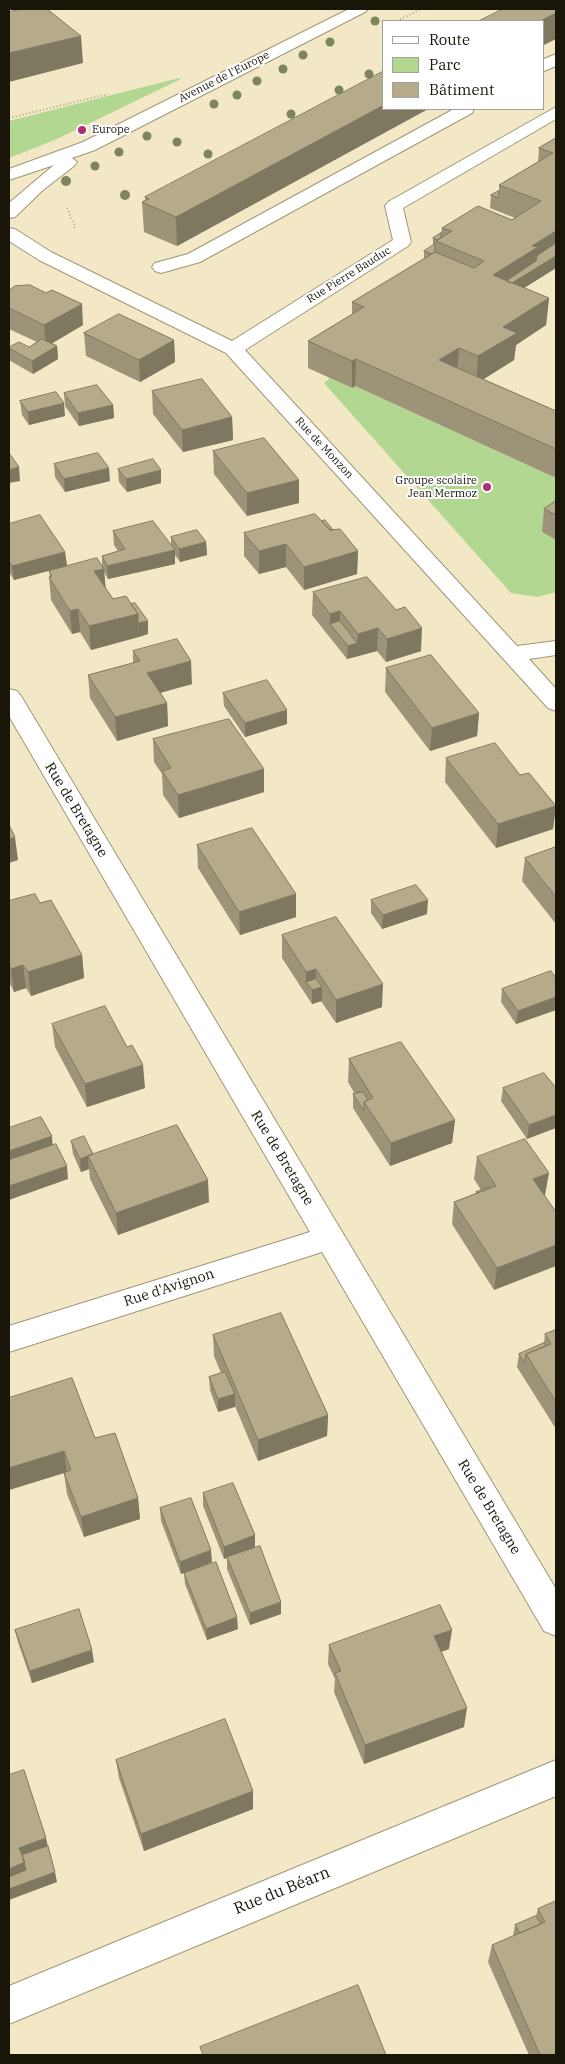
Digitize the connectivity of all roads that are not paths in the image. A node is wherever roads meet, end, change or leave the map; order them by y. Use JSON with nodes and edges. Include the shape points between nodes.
{"nodes":[{"id":1,"x":29,"y":9,"type":"edge"},
{"id":2,"x":360,"y":9,"type":"edge"},
{"id":3,"x":9,"y":12,"type":"edge"},
{"id":4,"x":556,"y":59,"type":"edge"},
{"id":5,"x":545,"y":65,"type":"edge"},
{"id":6,"x":464,"y":110,"type":"edge"},
{"id":7,"x":556,"y":112,"type":"edge"},
{"id":8,"x":89,"y":146,"type":"junction"},
{"id":9,"x":9,"y":175,"type":"edge"},
{"id":10,"x":9,"y":213,"type":"edge"},
{"id":11,"x":9,"y":233,"type":"edge"},
{"id":12,"x":9,"y":252,"type":"edge"},
{"id":13,"x":45,"y":256,"type":"junction"},
{"id":14,"x":162,"y":267,"type":"dead end"},
{"id":15,"x":233,"y":348,"type":"junction"},
{"id":16,"x":556,"y":648,"type":"edge"},
{"id":17,"x":514,"y":654,"type":"junction"},
{"id":18,"x":9,"y":696,"type":"edge"},
{"id":19,"x":556,"y":703,"type":"edge"},
{"id":20,"x":329,"y":1238,"type":"junction"},
{"id":21,"x":9,"y":1339,"type":"edge"},
{"id":22,"x":556,"y":1620,"type":"edge"},
{"id":23,"x":556,"y":1778,"type":"edge"},
{"id":24,"x":9,"y":2005,"type":"edge"}],
"edges":[{"from":1,"to":3,"type":"street"},
{"from":2,"to":8,"type":"street","name":"Avenue de l'Europe"},
{"from":4,"to":5,"type":"street"},
{"from":6,"to":14,"type":"street","via":[[194,258]]},
{"from":7,"to":15,"type":"street","name":"Rue Pierre Bauduc","via":[[394,206],[402,242]]},
{"from":8,"to":9,"type":"street","name":"Avenue de l'Europe"},
{"from":8,"to":10,"type":"street","name":"Avenue de l'Europe","via":[[37,186]]},
{"from":11,"to":13,"type":"street","name":"Rue de Monzon"},
{"from":12,"to":13,"type":"street","name":"Rue de Monzon"},
{"from":13,"to":15,"type":"street","name":"Rue de Monzon"},
{"from":15,"to":17,"type":"street","name":"Rue de Monzon"},
{"from":16,"to":17,"type":"street"},
{"from":17,"to":19,"type":"street","name":"Rue de Monzon"},
{"from":18,"to":20,"type":"street","name":"Rue de Bretagne"},
{"from":20,"to":21,"type":"street","name":"Rue d'Avignon"},
{"from":20,"to":22,"type":"street","name":"Rue de Bretagne"},
{"from":23,"to":24,"type":"street","name":"Rue du Béarn"}]}
